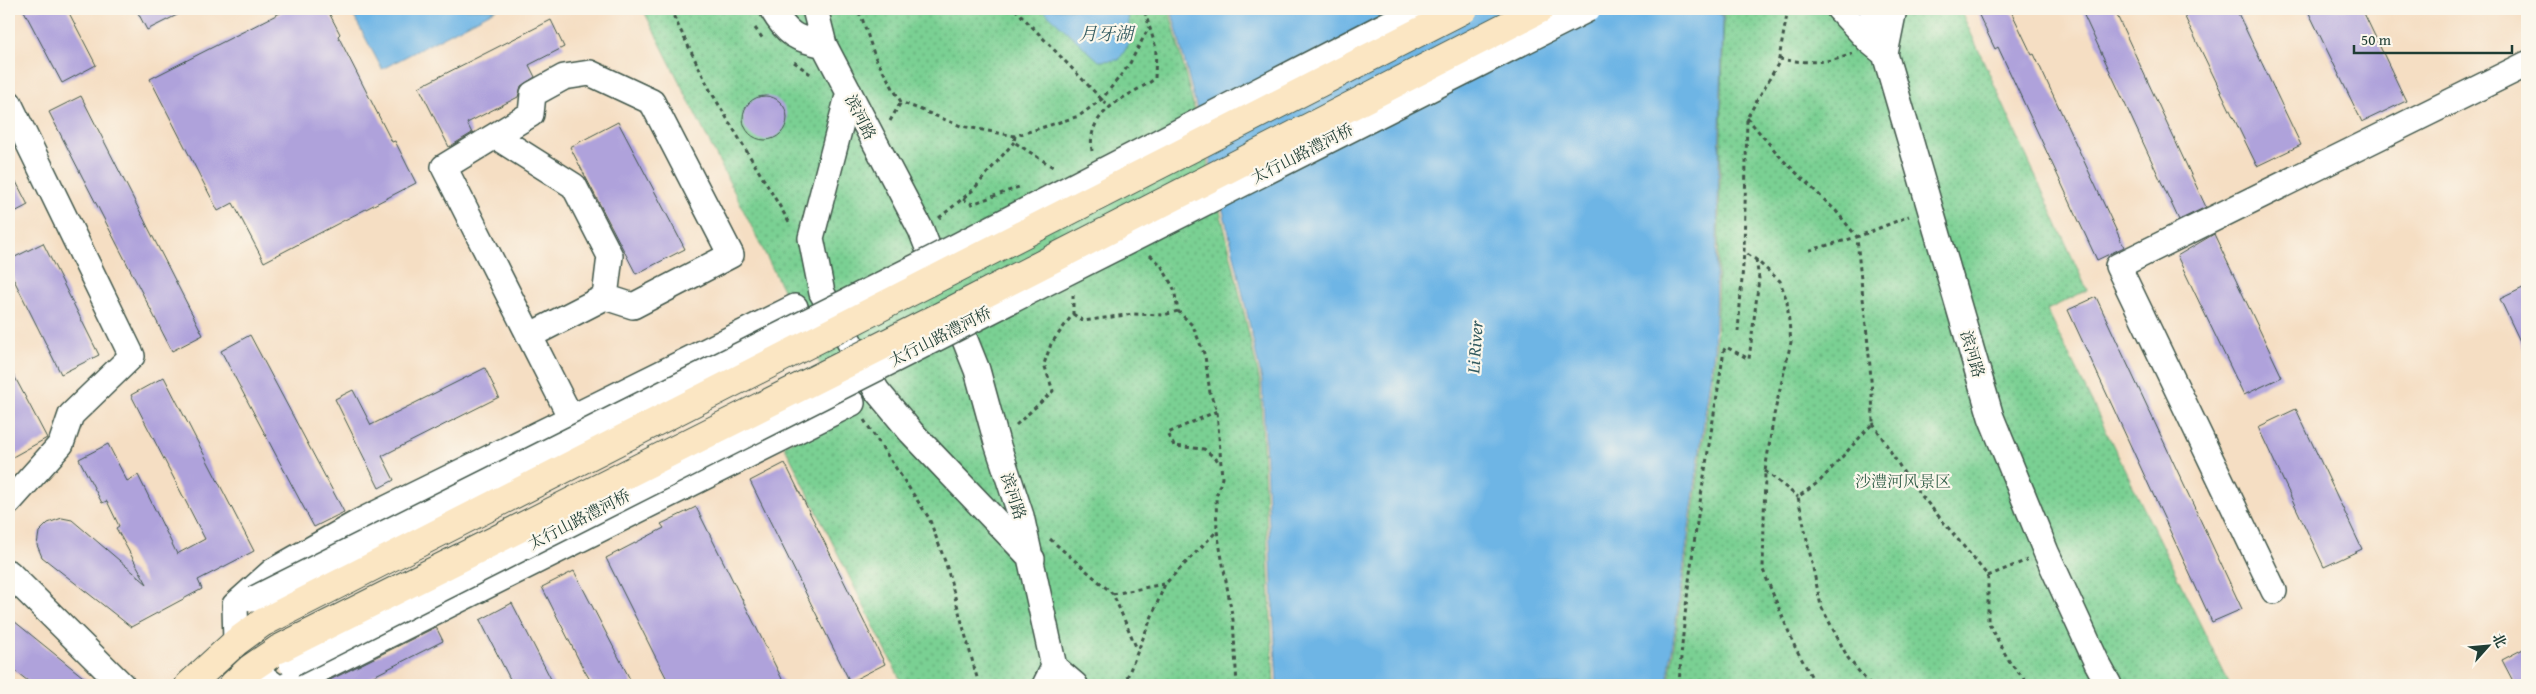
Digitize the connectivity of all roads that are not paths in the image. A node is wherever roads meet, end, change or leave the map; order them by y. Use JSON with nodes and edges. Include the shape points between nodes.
{"nodes":[{"id":1,"x":772,"y":9,"type":"edge"},
{"id":2,"x":815,"y":9,"type":"edge"},
{"id":3,"x":1417,"y":9,"type":"edge"},
{"id":4,"x":1464,"y":9,"type":"edge"},
{"id":5,"x":1540,"y":9,"type":"edge"},
{"id":6,"x":1588,"y":9,"type":"edge"},
{"id":7,"x":1839,"y":9,"type":"edge"},
{"id":8,"x":1872,"y":9,"type":"edge"},
{"id":9,"x":1894,"y":9,"type":"edge"},
{"id":10,"x":824,"y":45,"type":"junction"},
{"id":11,"x":1877,"y":48,"type":"junction"},
{"id":12,"x":2527,"y":64,"type":"edge"},
{"id":13,"x":849,"y":92,"type":"junction"},
{"id":14,"x":9,"y":104,"type":"edge"},
{"id":15,"x":495,"y":136,"type":"junction"},
{"id":16,"x":936,"y":267,"type":"junction"},
{"id":17,"x":605,"y":296,"type":"junction"},
{"id":18,"x":795,"y":307,"type":"dead end"},
{"id":19,"x":956,"y":318,"type":"junction"},
{"id":20,"x":529,"y":336,"type":"junction"},
{"id":21,"x":852,"y":403,"type":"road end"},
{"id":22,"x":570,"y":418,"type":"junction"},
{"id":23,"x":9,"y":502,"type":"edge"},
{"id":24,"x":1032,"y":559,"type":"junction"},
{"id":25,"x":9,"y":573,"type":"edge"},
{"id":26,"x":2274,"y":591,"type":"dead end"},
{"id":27,"x":236,"y":642,"type":"junction"},
{"id":28,"x":287,"y":666,"type":"edge"},
{"id":29,"x":1050,"y":676,"type":"edge"},
{"id":30,"x":242,"y":677,"type":"edge"},
{"id":31,"x":122,"y":685,"type":"edge"},
{"id":32,"x":190,"y":685,"type":"edge"},
{"id":33,"x":274,"y":685,"type":"edge"},
{"id":34,"x":1075,"y":685,"type":"edge"},
{"id":35,"x":2109,"y":685,"type":"edge"}],
"edges":[{"from":1,"to":10,"type":"street","via":[[796,38]]},
{"from":2,"to":10,"type":"street","name":"滨河路"},
{"from":3,"to":16,"type":"street","bridge":true},
{"from":4,"to":16,"type":"main road","bridge":true},
{"from":5,"to":19,"type":"main road","name":"太行山路澧河桥","bridge":true},
{"from":6,"to":19,"type":"street","name":"太行山路澧河桥","bridge":true},
{"from":7,"to":11,"type":"street"},
{"from":8,"to":11,"type":"street"},
{"from":9,"to":11,"type":"street","name":"滨河路"},
{"from":10,"to":13,"type":"street","name":"滨河路"},
{"from":11,"to":35,"type":"street","name":"滨河路","via":[[1930,207],[1992,417],[2046,552]]},
{"from":12,"to":26,"type":"street","via":[[2118,266]]},
{"from":13,"to":16,"type":"street","name":"滨河路","via":[[921,230]]},
{"from":13,"to":24,"type":"street","via":[[811,238],[822,293],[877,391],[911,432]]},
{"from":14,"to":23,"type":"street","via":[[132,356],[71,415],[61,444]]},
{"from":15,"to":17,"type":"street","via":[[574,186],[610,256]]},
{"from":15,"to":17,"type":"street","via":[[531,114],[533,94],[564,77],[590,73],[652,102],[731,255],[633,306]]},
{"from":15,"to":20,"type":"street","via":[[444,167]]},
{"from":16,"to":27,"type":"main road","bridge":true,"via":[[258,611]]},
{"from":17,"to":20,"type":"street"},
{"from":18,"to":22,"type":"street"},
{"from":19,"to":24,"type":"street","name":"滨河路","via":[[977,370]]},
{"from":19,"to":28,"type":"main road","name":"太行山路澧河桥","bridge":true},
{"from":20,"to":22,"type":"street"},
{"from":21,"to":28,"type":"street"},
{"from":22,"to":27,"type":"street","via":[[361,521],[273,571],[235,605]]},
{"from":24,"to":29,"type":"street","name":"滨河路"},
{"from":25,"to":31,"type":"street"},
{"from":27,"to":30,"type":"main road"},
{"from":27,"to":32,"type":"main road"},
{"from":28,"to":30,"type":"main road","name":"太行山路澧河桥"},
{"from":29,"to":34,"type":"street"},
{"from":30,"to":33,"type":"street"}]}
